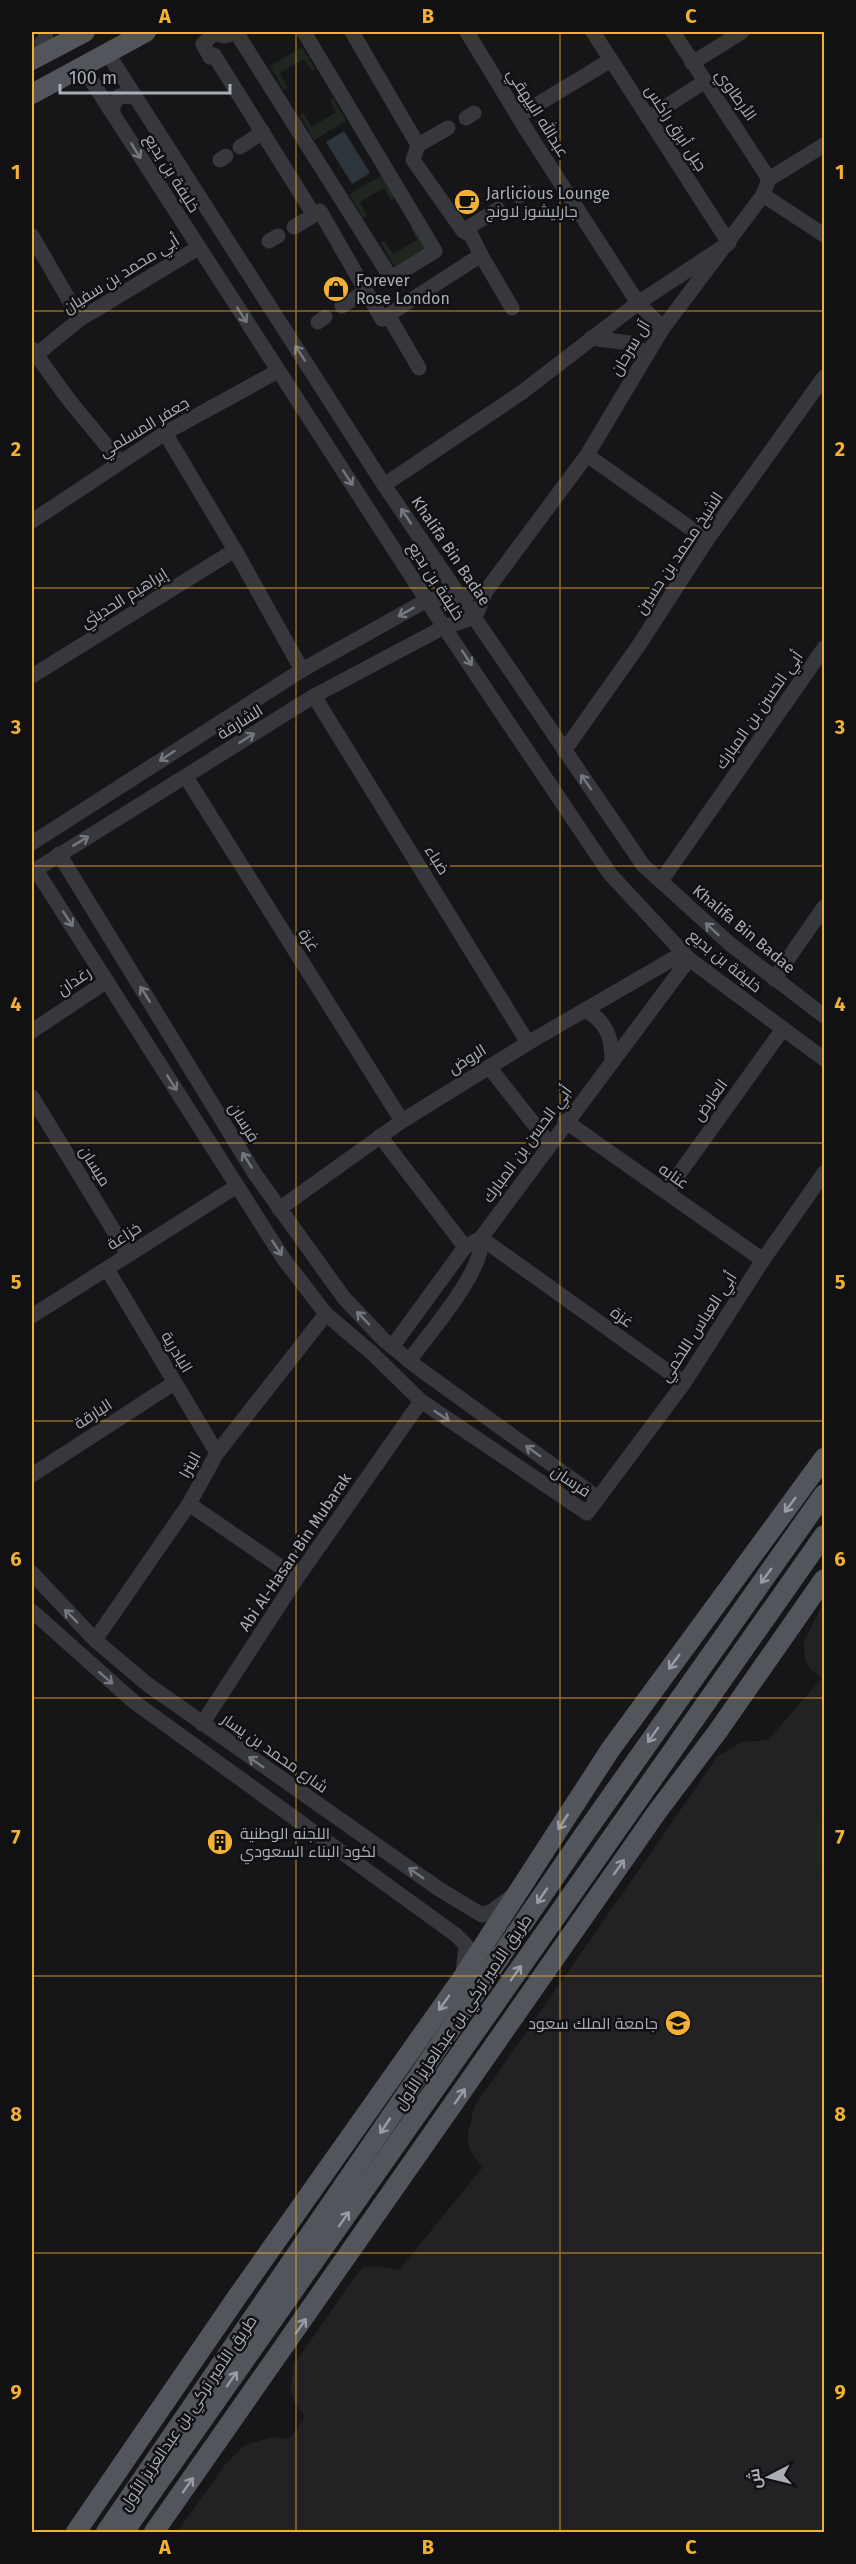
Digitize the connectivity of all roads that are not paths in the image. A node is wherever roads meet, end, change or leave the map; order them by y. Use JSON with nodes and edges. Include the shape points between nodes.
{"nodes":[{"id":1,"x":46,"y":32,"type":"edge"},
{"id":2,"x":85,"y":32,"type":"edge"},
{"id":3,"x":146,"y":32,"type":"edge"},
{"id":4,"x":238,"y":32,"type":"edge"},
{"id":5,"x":304,"y":32,"type":"edge"},
{"id":6,"x":352,"y":32,"type":"edge"},
{"id":7,"x":467,"y":32,"type":"edge"},
{"id":8,"x":593,"y":32,"type":"edge"},
{"id":9,"x":673,"y":32,"type":"edge"},
{"id":10,"x":742,"y":32,"type":"edge"},
{"id":11,"x":108,"y":54,"type":"junction"},
{"id":12,"x":32,"y":55,"type":"edge"},
{"id":13,"x":32,"y":60,"type":"edge"},
{"id":14,"x":611,"y":60,"type":"junction"},
{"id":15,"x":692,"y":63,"type":"junction"},
{"id":16,"x":82,"y":66,"type":"junction"},
{"id":17,"x":704,"y":82,"type":"junction"},
{"id":18,"x":32,"y":94,"type":"edge"},
{"id":19,"x":135,"y":97,"type":"junction"},
{"id":20,"x":114,"y":115,"type":"junction"},
{"id":21,"x":518,"y":116,"type":"junction"},
{"id":22,"x":648,"y":118,"type":"junction"},
{"id":23,"x":448,"y":128,"type":"dead end"},
{"id":24,"x":267,"y":136,"type":"junction"},
{"id":25,"x":418,"y":145,"type":"junction"},
{"id":26,"x":825,"y":145,"type":"edge"},
{"id":27,"x":240,"y":147,"type":"dead end"},
{"id":28,"x":769,"y":178,"type":"junction"},
{"id":29,"x":763,"y":195,"type":"junction"},
{"id":30,"x":498,"y":209,"type":"dead end"},
{"id":31,"x":314,"y":215,"type":"junction"},
{"id":32,"x":294,"y":227,"type":"dead end"},
{"id":33,"x":465,"y":235,"type":"junction"},
{"id":34,"x":825,"y":235,"type":"edge"},
{"id":35,"x":32,"y":236,"type":"edge"},
{"id":36,"x":729,"y":243,"type":"junction"},
{"id":37,"x":198,"y":248,"type":"junction"},
{"id":38,"x":481,"y":255,"type":"junction"},
{"id":39,"x":370,"y":295,"type":"junction"},
{"id":40,"x":638,"y":303,"type":"junction"},
{"id":41,"x":342,"y":306,"type":"dead end"},
{"id":42,"x":512,"y":308,"type":"dead end"},
{"id":43,"x":388,"y":315,"type":"junction"},
{"id":44,"x":80,"y":319,"type":"junction"},
{"id":45,"x":663,"y":328,"type":"junction"},
{"id":46,"x":591,"y":338,"type":"junction"},
{"id":47,"x":34,"y":352,"type":"edge"},
{"id":48,"x":647,"y":354,"type":"junction"},
{"id":49,"x":419,"y":368,"type":"dead end"},
{"id":50,"x":278,"y":371,"type":"junction"},
{"id":51,"x":825,"y":376,"type":"edge"},
{"id":52,"x":165,"y":433,"type":"junction"},
{"id":53,"x":587,"y":455,"type":"junction"},
{"id":54,"x":120,"y":462,"type":"junction"},
{"id":55,"x":384,"y":485,"type":"junction"},
{"id":56,"x":32,"y":521,"type":"edge"},
{"id":57,"x":707,"y":540,"type":"junction"},
{"id":58,"x":235,"y":550,"type":"junction"},
{"id":59,"x":486,"y":591,"type":"junction"},
{"id":60,"x":461,"y":596,"type":"junction"},
{"id":61,"x":427,"y":600,"type":"junction"},
{"id":62,"x":475,"y":617,"type":"junction"},
{"id":63,"x":444,"y":627,"type":"junction"},
{"id":64,"x":825,"y":648,"type":"edge"},
{"id":65,"x":302,"y":670,"type":"junction"},
{"id":66,"x":32,"y":676,"type":"edge"},
{"id":67,"x":314,"y":696,"type":"junction"},
{"id":68,"x":564,"y":751,"type":"junction"},
{"id":69,"x":186,"y":777,"type":"junction"},
{"id":70,"x":32,"y":843,"type":"edge"},
{"id":71,"x":59,"y":854,"type":"junction"},
{"id":72,"x":34,"y":871,"type":"edge"},
{"id":73,"x":661,"y":881,"type":"junction"},
{"id":74,"x":825,"y":907,"type":"edge"},
{"id":75,"x":686,"y":956,"type":"junction"},
{"id":76,"x":774,"y":979,"type":"junction"},
{"id":77,"x":107,"y":981,"type":"junction"},
{"id":78,"x":585,"y":1010,"type":"junction"},
{"id":79,"x":825,"y":1016,"type":"edge"},
{"id":80,"x":783,"y":1029,"type":"junction"},
{"id":81,"x":32,"y":1031,"type":"edge"},
{"id":82,"x":528,"y":1043,"type":"junction"},
{"id":83,"x":825,"y":1059,"type":"edge"},
{"id":84,"x":612,"y":1060,"type":"junction"},
{"id":85,"x":489,"y":1067,"type":"junction"},
{"id":86,"x":32,"y":1097,"type":"edge"},
{"id":87,"x":402,"y":1121,"type":"junction"},
{"id":88,"x":565,"y":1121,"type":"junction"},
{"id":89,"x":380,"y":1136,"type":"junction"},
{"id":90,"x":549,"y":1143,"type":"junction"},
{"id":91,"x":825,"y":1173,"type":"edge"},
{"id":92,"x":237,"y":1186,"type":"junction"},
{"id":93,"x":666,"y":1192,"type":"junction"},
{"id":94,"x":279,"y":1209,"type":"junction"},
{"id":95,"x":480,"y":1238,"type":"junction"},
{"id":96,"x":465,"y":1247,"type":"junction"},
{"id":97,"x":128,"y":1254,"type":"junction"},
{"id":98,"x":763,"y":1260,"type":"junction"},
{"id":99,"x":107,"y":1269,"type":"junction"},
{"id":100,"x":326,"y":1314,"type":"junction"},
{"id":101,"x":32,"y":1316,"type":"edge"},
{"id":102,"x":401,"y":1354,"type":"junction"},
{"id":103,"x":385,"y":1366,"type":"junction"},
{"id":104,"x":174,"y":1383,"type":"junction"},
{"id":105,"x":684,"y":1383,"type":"junction"},
{"id":106,"x":421,"y":1401,"type":"junction"},
{"id":107,"x":217,"y":1453,"type":"junction"},
{"id":108,"x":825,"y":1458,"type":"edge"},
{"id":109,"x":32,"y":1475,"type":"edge"},
{"id":110,"x":825,"y":1494,"type":"edge"},
{"id":111,"x":597,"y":1498,"type":"junction"},
{"id":112,"x":189,"y":1504,"type":"junction"},
{"id":113,"x":825,"y":1534,"type":"edge"},
{"id":114,"x":825,"y":1566,"type":"edge"},
{"id":115,"x":32,"y":1573,"type":"edge"},
{"id":116,"x":297,"y":1578,"type":"junction"},
{"id":117,"x":825,"y":1579,"type":"edge"},
{"id":118,"x":32,"y":1611,"type":"edge"},
{"id":119,"x":754,"y":1634,"type":"junction"},
{"id":120,"x":95,"y":1640,"type":"junction"},
{"id":121,"x":647,"y":1700,"type":"junction"},
{"id":122,"x":202,"y":1724,"type":"junction"},
{"id":123,"x":583,"y":1836,"type":"junction"},
{"id":124,"x":439,"y":1889,"type":"junction"},
{"id":125,"x":518,"y":1892,"type":"junction"},
{"id":126,"x":425,"y":1914,"type":"junction"},
{"id":127,"x":463,"y":1977,"type":"junction"},
{"id":128,"x":90,"y":2511,"type":"junction"},
{"id":129,"x":76,"y":2532,"type":"edge"},
{"id":130,"x":83,"y":2532,"type":"edge"},
{"id":131,"x":106,"y":2532,"type":"edge"},
{"id":132,"x":124,"y":2532,"type":"edge"},
{"id":133,"x":154,"y":2532,"type":"edge"}],
"edges":[{"from":1,"to":12,"type":"street"},
{"from":2,"to":13,"type":"main road"},
{"from":3,"to":11,"type":"main road"},
{"from":4,"to":5,"type":"street","via":[[255,69],[390,283],[440,250]]},
{"from":4,"to":24,"type":"street","via":[[220,36],[214,33],[203,44],[234,83]]},
{"from":6,"to":25,"type":"street","via":[[368,74]]},
{"from":7,"to":21,"type":"street","name":"عبدالله البيهقي"},
{"from":8,"to":14,"type":"street","name":"جبل أبرق راكس"},
{"from":9,"to":15,"type":"street","name":"الأرطاوي"},
{"from":10,"to":15,"type":"street"},
{"from":11,"to":16,"type":"main road"},
{"from":11,"to":19,"type":"street","name":"Khalifa Bin Badae"},
{"from":14,"to":21,"type":"street"},
{"from":14,"to":22,"type":"street","name":"جبل أبرق راكس"},
{"from":15,"to":17,"type":"street","name":"الأرطاوي"},
{"from":16,"to":18,"type":"main road"},
{"from":16,"to":20,"type":"street","name":"خليفة بن بديع"},
{"from":17,"to":22,"type":"street"},
{"from":17,"to":28,"type":"street","name":"الأرطاوي"},
{"from":19,"to":20,"type":"street","via":[[119,96],[112,108]]},
{"from":55,"to":19,"type":"street","name":"Khalifa Bin Badae","one_way":true},
{"from":20,"to":37,"type":"street","name":"خليفة بن بديع","one_way":true},
{"from":21,"to":40,"type":"street","name":"عبدالله البيهقي"},
{"from":22,"to":36,"type":"street","name":"جبل أبرق راكس"},
{"from":23,"to":25,"type":"street"},
{"from":24,"to":27,"type":"street"},
{"from":24,"to":31,"type":"street"},
{"from":25,"to":33,"type":"street","via":[[413,160]]},
{"from":26,"to":28,"type":"street"},
{"from":28,"to":29,"type":"street","name":"آل سرحان"},
{"from":29,"to":34,"type":"street"},
{"from":29,"to":36,"type":"street","name":"آل سرحان"},
{"from":30,"to":33,"type":"street"},
{"from":31,"to":32,"type":"street"},
{"from":31,"to":39,"type":"street","via":[[320,211]]},
{"from":33,"to":38,"type":"street"},
{"from":35,"to":44,"type":"street"},
{"from":36,"to":40,"type":"street"},
{"from":36,"to":45,"type":"street","name":"آل سرحان"},
{"from":37,"to":44,"type":"street","name":"أبي محمد بن سفيان"},
{"from":37,"to":50,"type":"street","name":"خليفة بن بديع","one_way":true},
{"from":38,"to":42,"type":"street"},
{"from":38,"to":43,"type":"street"},
{"from":39,"to":41,"type":"street"},
{"from":39,"to":43,"type":"street","via":[[382,319]]},
{"from":40,"to":45,"type":"street","name":"عبدالله البيهقي"},
{"from":40,"to":46,"type":"street"},
{"from":43,"to":49,"type":"street"},
{"from":44,"to":47,"type":"street","name":"أبي محمد بن سفيان"},
{"from":45,"to":48,"type":"street","name":"آل سرحان"},
{"from":46,"to":48,"type":"street","via":[[630,343]]},
{"from":46,"to":55,"type":"street","via":[[521,393]]},
{"from":47,"to":54,"type":"street"},
{"from":48,"to":53,"type":"street","name":"آل سرحان"},
{"from":50,"to":52,"type":"street","name":"جعفر المسلمي"},
{"from":50,"to":61,"type":"street","name":"خليفة بن بديع","one_way":true},
{"from":51,"to":57,"type":"street","name":"الشيخ محمد بن حسين"},
{"from":52,"to":54,"type":"street","name":"جعفر المسلمي"},
{"from":52,"to":58,"type":"street"},
{"from":53,"to":57,"type":"street"},
{"from":53,"to":59,"type":"street","name":"آل سرحان"},
{"from":54,"to":56,"type":"street","name":"جعفر المسلمي"},
{"from":60,"to":55,"type":"street","name":"Khalifa Bin Badae","one_way":true},
{"from":57,"to":68,"type":"street","name":"الشيخ محمد بن حسين"},
{"from":58,"to":65,"type":"street"},
{"from":58,"to":66,"type":"street","name":"إبراهيم الحديثي"},
{"from":59,"to":60,"type":"street"},
{"from":59,"to":62,"type":"street","name":"آل سرحان"},
{"from":60,"to":61,"type":"street","name":"الشارقة"},
{"from":60,"to":62,"type":"street","name":"Khalifa Bin Badae"},
{"from":61,"to":63,"type":"street","name":"خليفة بن بديع"},
{"from":61,"to":65,"type":"street","name":"الشارقة","one_way":true},
{"from":62,"to":63,"type":"street","name":"الشارقة"},
{"from":62,"to":68,"type":"street","name":"Khalifa Bin Badae"},
{"from":63,"to":67,"type":"street","name":"الشارقة"},
{"from":63,"to":75,"type":"street","name":"خليفة بن بديع","one_way":true,"via":[[610,874]]},
{"from":64,"to":73,"type":"street","name":"أبي الحسن بن المبارك"},
{"from":65,"to":70,"type":"street","name":"الشارقة","one_way":true},
{"from":69,"to":67,"type":"street","name":"الشارقة","one_way":true},
{"from":67,"to":82,"type":"street","name":"ضباء"},
{"from":73,"to":68,"type":"street","name":"Khalifa Bin Badae","one_way":true,"via":[[643,865]]},
{"from":71,"to":69,"type":"street","name":"الشارقة","one_way":true},
{"from":69,"to":87,"type":"street","name":"غزة"},
{"from":71,"to":72,"type":"street","name":"الشارقة"},
{"from":94,"to":71,"type":"street","name":"فرسان","one_way":true},
{"from":72,"to":77,"type":"street","name":"فرسان","one_way":true},
{"from":76,"to":73,"type":"street","name":"Khalifa Bin Badae","one_way":true},
{"from":74,"to":76,"type":"street"},
{"from":75,"to":78,"type":"street","name":"الروض"},
{"from":75,"to":80,"type":"street","name":"خليفة بن بديع"},
{"from":75,"to":84,"type":"street","name":"أبي الحسن بن المبارك"},
{"from":76,"to":79,"type":"street","name":"Khalifa Bin Badae"},
{"from":77,"to":81,"type":"street","name":"رغدان"},
{"from":77,"to":92,"type":"street","name":"فرسان","one_way":true},
{"from":78,"to":82,"type":"street","name":"الروض"},
{"from":78,"to":84,"type":"street","via":[[598,1017],[612,1039]]},
{"from":80,"to":83,"type":"street","name":"خليفة بن بديع"},
{"from":80,"to":93,"type":"street","name":"العارض"},
{"from":82,"to":85,"type":"street","name":"الروض"},
{"from":84,"to":88,"type":"street","name":"أبي الحسن بن المبارك"},
{"from":85,"to":87,"type":"street","name":"الروض"},
{"from":85,"to":90,"type":"street"},
{"from":86,"to":97,"type":"street","name":"ميسان"},
{"from":87,"to":89,"type":"street","name":"الروض"},
{"from":88,"to":90,"type":"street","name":"أبي الحسن بن المبارك"},
{"from":88,"to":93,"type":"street","name":"عنابه"},
{"from":89,"to":94,"type":"street","name":"الروض"},
{"from":89,"to":96,"type":"street"},
{"from":90,"to":95,"type":"street","name":"أبي الحسن بن المبارك"},
{"from":91,"to":98,"type":"street","name":"أبي العباس اللخمي"},
{"from":92,"to":97,"type":"street","name":"خزاعة"},
{"from":92,"to":100,"type":"street","name":"فرسان","one_way":true,"via":[[283,1258]]},
{"from":93,"to":98,"type":"street","name":"عنابه"},
{"from":102,"to":94,"type":"street","name":"فرسان","one_way":true,"via":[[344,1298]]},
{"from":95,"to":96,"type":"street","name":"أبي الحسن بن المبارك"},
{"from":95,"to":102,"type":"street","via":[[482,1248],[476,1268]]},
{"from":95,"to":105,"type":"street","name":"غزة"},
{"from":96,"to":102,"type":"street","name":"أبي الحسن بن المبارك"},
{"from":97,"to":99,"type":"street","name":"خزاعة"},
{"from":98,"to":105,"type":"street","name":"أبي العباس اللخمي"},
{"from":99,"to":101,"type":"street","name":"خزاعة"},
{"from":99,"to":104,"type":"street","name":"البادرية"},
{"from":100,"to":103,"type":"street","name":"فرسان"},
{"from":100,"to":107,"type":"street","name":"البترا"},
{"from":102,"to":103,"type":"street"},
{"from":111,"to":102,"type":"street","name":"فرسان","one_way":true},
{"from":103,"to":106,"type":"street","name":"فرسان"},
{"from":104,"to":107,"type":"street","name":"البادرية"},
{"from":104,"to":109,"type":"street","name":"البارقة"},
{"from":105,"to":111,"type":"street","name":"أبي العباس اللخمي"},
{"from":106,"to":111,"type":"street","name":"فرسان","one_way":true,"via":[[586,1513]]},
{"from":106,"to":116,"type":"street","name":"Abi Al-Hasan Bin Mubarak"},
{"from":107,"to":112,"type":"street","name":"البترا"},
{"from":108,"to":121,"type":"main road","one_way":true},
{"from":110,"to":123,"type":"main road","name":"طريق الأمير تركي بن عبدالعزيز الأول","one_way":true},
{"from":112,"to":116,"type":"street"},
{"from":112,"to":120,"type":"street","name":"البترا"},
{"from":113,"to":119,"type":"main road","name":"طريق الأمير تركي بن عبدالعزيز الأول"},
{"from":114,"to":119,"type":"main road"},
{"from":120,"to":115,"type":"street","name":"شارع محمد بن يسار","one_way":true},
{"from":116,"to":122,"type":"street","name":"Abi Al-Hasan Bin Mubarak"},
{"from":133,"to":117,"type":"main road","one_way":true,"via":[[657,1812]]},
{"from":118,"to":126,"type":"street","one_way":true,"via":[[133,1701]]},
{"from":132,"to":119,"type":"main road","name":"طريق الأمير تركي بن عبدالعزيز الأول","one_way":true},
{"from":120,"to":122,"type":"street","name":"شارع محمد بن يسار"},
{"from":121,"to":123,"type":"main road"},
{"from":121,"to":125,"type":"main road","one_way":true},
{"from":124,"to":122,"type":"street","name":"شارع محمد بن يسار","one_way":true},
{"from":123,"to":131,"type":"main road","name":"طريق الأمير تركي بن عبدالعزيز الأول","one_way":true},
{"from":124,"to":125,"type":"street","name":"شارع محمد بن يسار","via":[[482,1915]]},
{"from":124,"to":126,"type":"street","via":[[453,1906],[445,1916]]},
{"from":125,"to":127,"type":"main road"},
{"from":126,"to":127,"type":"street","via":[[466,1945]]},
{"from":127,"to":128,"type":"main road","one_way":true},
{"from":128,"to":129,"type":"main road"},
{"from":128,"to":130,"type":"main road"}]}
